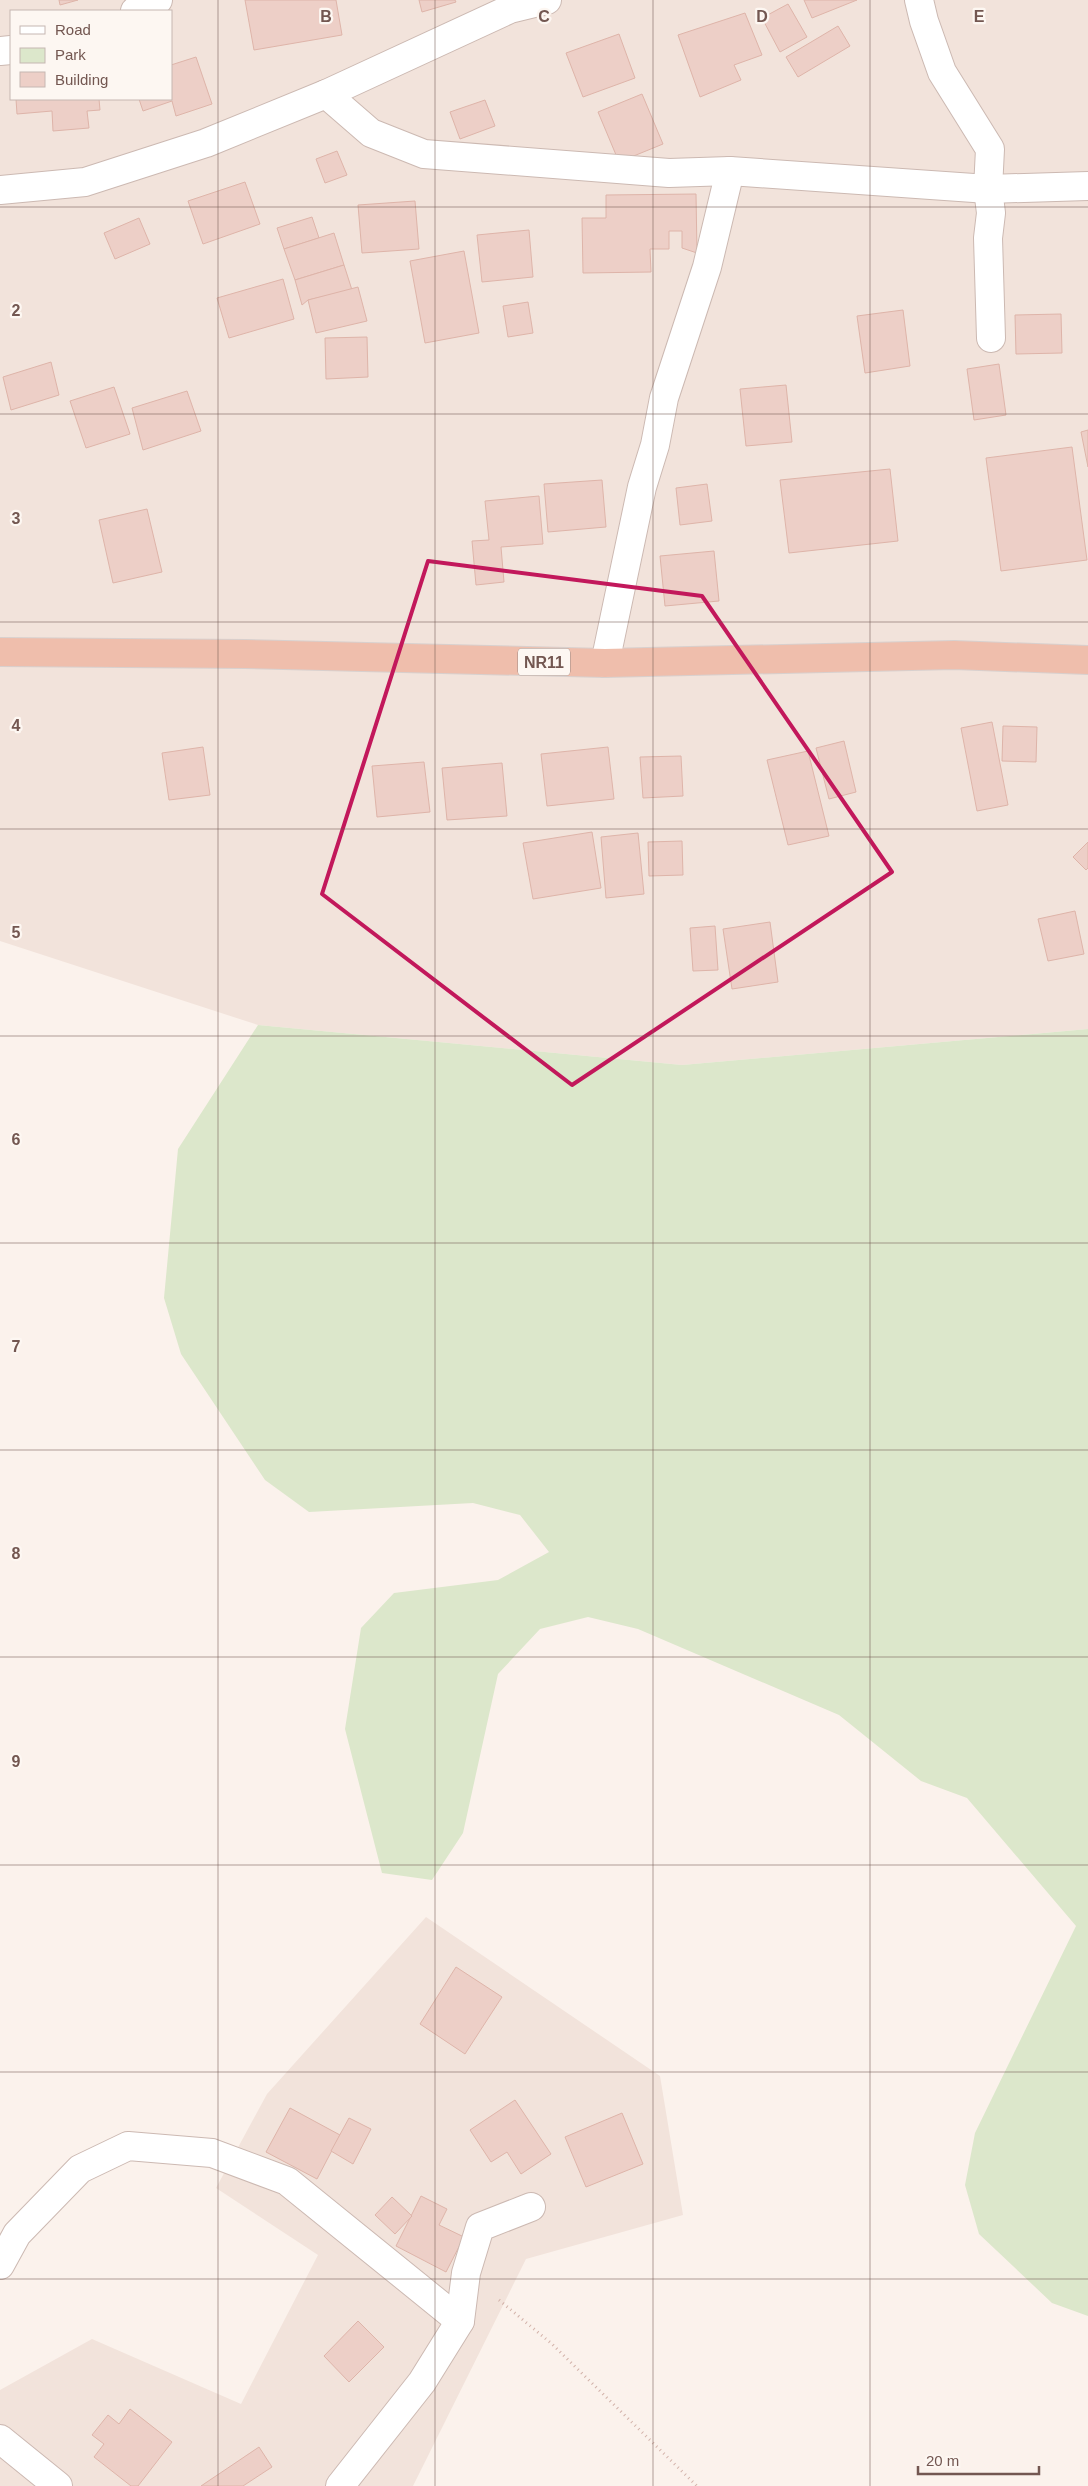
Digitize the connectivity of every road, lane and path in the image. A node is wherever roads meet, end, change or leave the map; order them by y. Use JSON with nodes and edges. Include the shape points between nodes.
{"nodes":[{"id":1,"x":158,"y":0,"type":"edge"},
{"id":2,"x":547,"y":0,"type":"edge"},
{"id":3,"x":919,"y":0,"type":"edge"},
{"id":4,"x":137,"y":10,"type":"edge"},
{"id":5,"x":326,"y":94,"type":"junction"},
{"id":6,"x":730,"y":171,"type":"junction"},
{"id":7,"x":1088,"y":186,"type":"edge"},
{"id":8,"x":988,"y":189,"type":"junction"},
{"id":9,"x":0,"y":190,"type":"edge"},
{"id":10,"x":991,"y":338,"type":"dead end"},
{"id":11,"x":0,"y":652,"type":"edge"},
{"id":12,"x":1088,"y":660,"type":"edge"},
{"id":13,"x":605,"y":663,"type":"junction"},
{"id":14,"x":531,"y":2207,"type":"dead end"},
{"id":15,"x":0,"y":2265,"type":"edge"},
{"id":16,"x":466,"y":2273,"type":"junction"},
{"id":17,"x":460,"y":2321,"type":"junction"},
{"id":18,"x":0,"y":2439,"type":"edge"},
{"id":19,"x":58,"y":2486,"type":"edge"},
{"id":20,"x":340,"y":2486,"type":"edge"},
{"id":21,"x":698,"y":2486,"type":"edge"}],
"edges":[{"from":1,"to":4,"type":"street"},
{"from":2,"to":5,"type":"street","via":[[510,9]]},
{"from":3,"to":8,"type":"street","via":[[942,72],[990,149]]},
{"from":5,"to":6,"type":"street","via":[[371,133],[424,154],[669,173]]},
{"from":5,"to":9,"type":"street","via":[[206,143],[85,182]]},
{"from":6,"to":8,"type":"street"},
{"from":6,"to":13,"type":"street","via":[[707,267],[664,398]]},
{"from":7,"to":8,"type":"street"},
{"from":8,"to":10,"type":"street","via":[[991,213],[988,238]]},
{"from":11,"to":13,"type":"highway","number":"NR11"},
{"from":12,"to":13,"type":"highway","number":"NR11","via":[[954,656]]},
{"from":14,"to":16,"type":"street","via":[[480,2227]]},
{"from":15,"to":17,"type":"street","via":[[17,2234],[80,2169],[128,2146],[212,2153],[287,2181]]},
{"from":16,"to":17,"type":"street"},
{"from":16,"to":21,"type":"path","via":[[552,2344]]},
{"from":17,"to":20,"type":"street","via":[[422,2382]]},
{"from":18,"to":19,"type":"street"}]}
